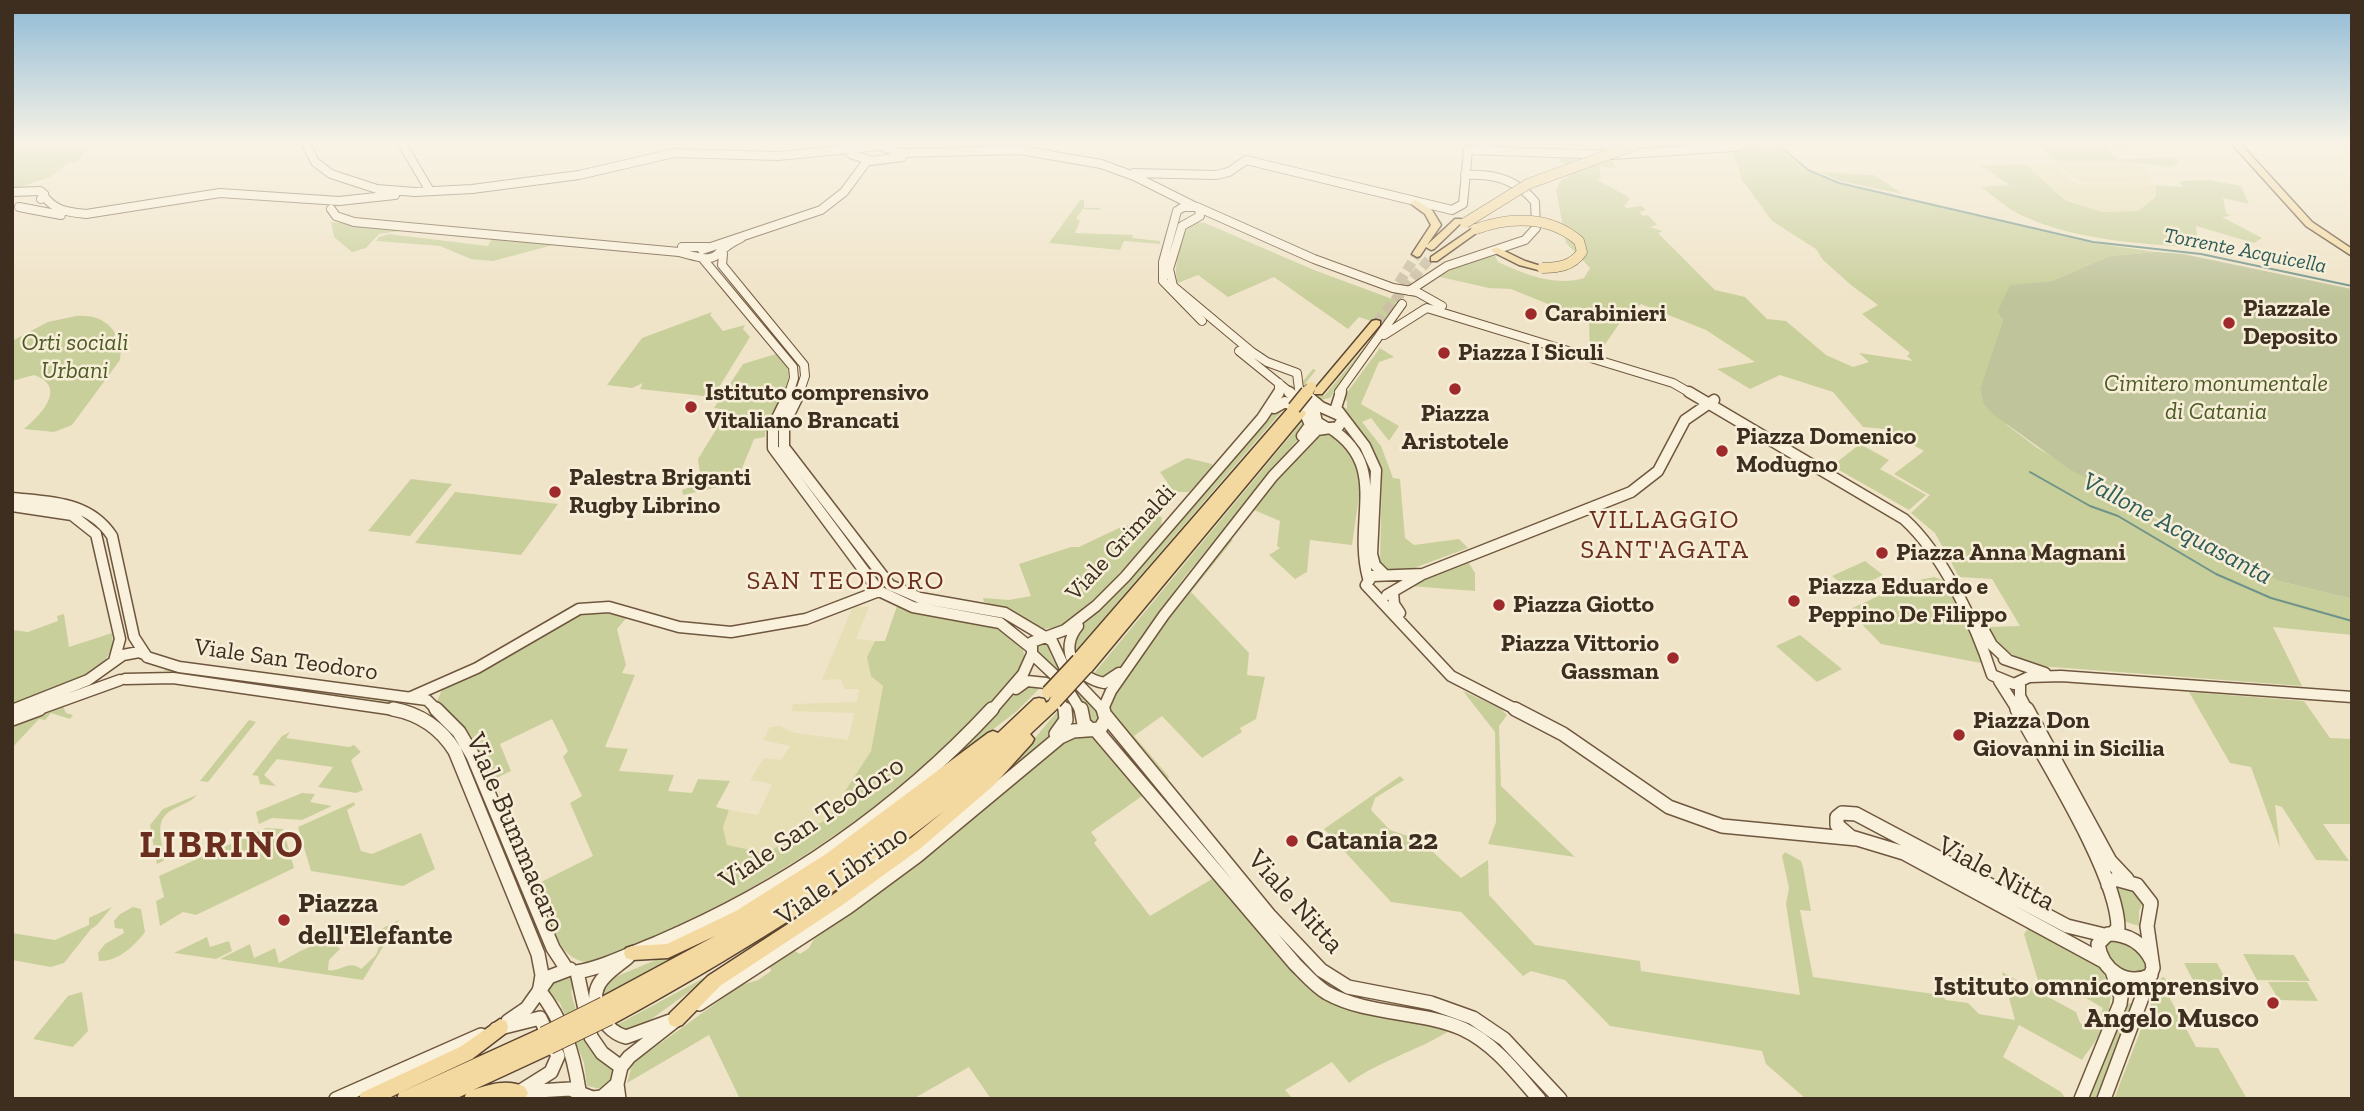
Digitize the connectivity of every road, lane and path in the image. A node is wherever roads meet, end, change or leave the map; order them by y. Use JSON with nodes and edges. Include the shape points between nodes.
{"nodes":[{"id":1,"x":41,"y":194,"type":"edge"},
{"id":2,"x":217,"y":194,"type":"edge"},
{"id":3,"x":232,"y":194,"type":"edge"},
{"id":4,"x":389,"y":194,"type":"edge"},
{"id":5,"x":841,"y":194,"type":"edge"},
{"id":6,"x":1157,"y":194,"type":"edge"},
{"id":7,"x":1170,"y":194,"type":"edge"},
{"id":8,"x":1379,"y":194,"type":"edge"},
{"id":9,"x":1463,"y":194,"type":"edge"},
{"id":10,"x":1500,"y":194,"type":"edge"},
{"id":11,"x":1508,"y":194,"type":"edge"},
{"id":12,"x":1528,"y":194,"type":"edge"},
{"id":13,"x":2282,"y":194,"type":"edge"},
{"id":14,"x":2291,"y":194,"type":"edge"},
{"id":15,"x":44,"y":196,"type":"junction"},
{"id":16,"x":342,"y":203,"type":"junction"},
{"id":17,"x":1415,"y":203,"type":"junction"},
{"id":18,"x":15,"y":207,"type":"edge"},
{"id":19,"x":330,"y":208,"type":"junction"},
{"id":20,"x":1198,"y":208,"type":"junction"},
{"id":21,"x":1177,"y":213,"type":"junction"},
{"id":22,"x":1193,"y":219,"type":"junction"},
{"id":23,"x":1462,"y":222,"type":"junction"},
{"id":24,"x":741,"y":238,"type":"junction"},
{"id":25,"x":1513,"y":244,"type":"junction"},
{"id":26,"x":710,"y":246,"type":"junction"},
{"id":27,"x":2352,"y":247,"type":"edge"},
{"id":28,"x":1496,"y":250,"type":"junction"},
{"id":29,"x":723,"y":253,"type":"junction"},
{"id":30,"x":2352,"y":253,"type":"edge"},
{"id":31,"x":1426,"y":257,"type":"junction"},
{"id":32,"x":701,"y":258,"type":"junction"},
{"id":33,"x":1518,"y":261,"type":"junction"},
{"id":34,"x":1434,"y":275,"type":"junction"},
{"id":35,"x":1404,"y":296,"type":"junction"},
{"id":36,"x":1426,"y":303,"type":"junction"},
{"id":37,"x":1372,"y":321,"type":"tunnel mouth"},
{"id":38,"x":1377,"y":341,"type":"junction"},
{"id":39,"x":1285,"y":369,"type":"junction"},
{"id":40,"x":1277,"y":381,"type":"junction"},
{"id":41,"x":1342,"y":389,"type":"junction"},
{"id":42,"x":1315,"y":394,"type":"junction"},
{"id":43,"x":1712,"y":402,"type":"junction"},
{"id":44,"x":1341,"y":417,"type":"junction"},
{"id":45,"x":1262,"y":418,"type":"junction"},
{"id":46,"x":1329,"y":428,"type":"junction"},
{"id":47,"x":1287,"y":459,"type":"junction"},
{"id":48,"x":12,"y":498,"type":"edge"},
{"id":49,"x":12,"y":506,"type":"edge"},
{"id":50,"x":1368,"y":579,"type":"junction"},
{"id":51,"x":1391,"y":582,"type":"junction"},
{"id":52,"x":879,"y":590,"type":"junction"},
{"id":53,"x":1374,"y":593,"type":"junction"},
{"id":54,"x":1096,"y":606,"type":"junction"},
{"id":55,"x":1974,"y":620,"type":"junction"},
{"id":56,"x":133,"y":635,"type":"junction"},
{"id":57,"x":1044,"y":636,"type":"junction"},
{"id":58,"x":120,"y":639,"type":"junction"},
{"id":59,"x":1031,"y":651,"type":"junction"},
{"id":60,"x":147,"y":656,"type":"junction"},
{"id":61,"x":1133,"y":660,"type":"junction"},
{"id":62,"x":1989,"y":662,"type":"junction"},
{"id":63,"x":2013,"y":662,"type":"junction"},
{"id":64,"x":111,"y":664,"type":"junction"},
{"id":65,"x":165,"y":671,"type":"junction"},
{"id":66,"x":2061,"y":677,"type":"junction"},
{"id":67,"x":122,"y":679,"type":"junction"},
{"id":68,"x":1997,"y":679,"type":"junction"},
{"id":69,"x":2022,"y":681,"type":"junction"},
{"id":70,"x":447,"y":682,"type":"junction"},
{"id":71,"x":80,"y":688,"type":"junction"},
{"id":72,"x":433,"y":688,"type":"junction"},
{"id":73,"x":2352,"y":697,"type":"edge"},
{"id":74,"x":402,"y":699,"type":"junction"},
{"id":75,"x":1049,"y":700,"type":"junction"},
{"id":76,"x":425,"y":702,"type":"junction"},
{"id":77,"x":12,"y":710,"type":"edge"},
{"id":78,"x":1105,"y":712,"type":"junction"},
{"id":79,"x":412,"y":714,"type":"junction"},
{"id":80,"x":12,"y":719,"type":"edge"},
{"id":81,"x":979,"y":726,"type":"junction"},
{"id":82,"x":1093,"y":730,"type":"junction"},
{"id":83,"x":1014,"y":775,"type":"junction"},
{"id":84,"x":1868,"y":821,"type":"junction"},
{"id":85,"x":1837,"y":825,"type":"junction"},
{"id":86,"x":1860,"y":839,"type":"junction"},
{"id":87,"x":2127,"y":879,"type":"junction"},
{"id":88,"x":2108,"y":885,"type":"junction"},
{"id":89,"x":2108,"y":934,"type":"junction"},
{"id":90,"x":632,"y":953,"type":"junction"},
{"id":91,"x":2107,"y":965,"type":"junction"},
{"id":92,"x":2152,"y":968,"type":"junction"},
{"id":93,"x":571,"y":970,"type":"junction"},
{"id":94,"x":540,"y":989,"type":"junction"},
{"id":95,"x":606,"y":1011,"type":"joint"},
{"id":96,"x":677,"y":1019,"type":"junction"},
{"id":97,"x":500,"y":1027,"type":"junction"},
{"id":98,"x":547,"y":1040,"type":"junction"},
{"id":99,"x":621,"y":1067,"type":"junction"},
{"id":100,"x":579,"y":1090,"type":"junction"},
{"id":101,"x":618,"y":1091,"type":"edge"},
{"id":102,"x":512,"y":1096,"type":"edge"},
{"id":103,"x":592,"y":1098,"type":"edge"},
{"id":104,"x":336,"y":1099,"type":"edge"},
{"id":105,"x":367,"y":1099,"type":"edge"},
{"id":106,"x":405,"y":1099,"type":"edge"},
{"id":107,"x":435,"y":1099,"type":"edge"},
{"id":108,"x":472,"y":1099,"type":"edge"},
{"id":109,"x":1539,"y":1099,"type":"edge"},
{"id":110,"x":1560,"y":1099,"type":"edge"},
{"id":111,"x":2081,"y":1099,"type":"edge"},
{"id":112,"x":2104,"y":1099,"type":"edge"}],
"edges":[{"from":1,"to":15,"type":"main road"},
{"from":2,"to":15,"type":"main road","via":[[102,213],[58,209]]},
{"from":3,"to":16,"type":"main road"},
{"from":4,"to":16,"type":"main road"},
{"from":5,"to":24,"type":"main road","via":[[827,206]]},
{"from":6,"to":21,"type":"main road"},
{"from":7,"to":20,"type":"main road"},
{"from":8,"to":17,"type":"main road"},
{"from":9,"to":17,"type":"main road","via":[[1458,208]]},
{"from":10,"to":23,"type":"main road","bridge":true},
{"from":11,"to":23,"type":"main road","bridge":true},
{"from":12,"to":25,"type":"main road","via":[[1536,205],[1534,231]]},
{"from":13,"to":30,"type":"main road","via":[[2313,228]]},
{"from":14,"to":27,"type":"main road","via":[[2319,224]]},
{"from":15,"to":18,"type":"main road"},
{"from":16,"to":19,"type":"main road"},
{"from":16,"to":26,"type":"main road","via":[[346,213],[363,217],[678,247]]},
{"from":17,"to":31,"type":"main road","via":[[1429,212],[1436,225]]},
{"from":18,"to":19,"type":"main road","via":[[99,218],[208,198]]},
{"from":19,"to":32,"type":"main road","via":[[336,216],[354,222],[679,252]]},
{"from":20,"to":21,"type":"main road","via":[[1187,206]]},
{"from":20,"to":22,"type":"main road","via":[[1201,214]]},
{"from":20,"to":35,"type":"main road"},
{"from":21,"to":22,"type":"main road"},
{"from":21,"to":40,"type":"main road","via":[[1160,271],[1165,288]]},
{"from":22,"to":35,"type":"main road","via":[[1210,220]]},
{"from":22,"to":39,"type":"main road","via":[[1182,226],[1169,270],[1173,286],[1252,352]]},
{"from":23,"to":31,"type":"main road"},
{"from":24,"to":26,"type":"main road"},
{"from":24,"to":29,"type":"main road"},
{"from":25,"to":28,"type":"main road"},
{"from":25,"to":33,"type":"main road","via":[[1511,252]]},
{"from":26,"to":29,"type":"main road"},
{"from":26,"to":32,"type":"main road","via":[[699,252]]},
{"from":28,"to":33,"type":"main road"},
{"from":28,"to":34,"type":"main road"},
{"from":29,"to":32,"type":"main road"},
{"from":29,"to":57,"type":"main road","via":[[722,265],[804,365],[803,387],[781,429],[784,447],[890,585],[920,598],[995,609]]},
{"from":31,"to":33,"type":"main road","bridge":true,"via":[[1476,229],[1500,222],[1561,228],[1579,240],[1582,252],[1576,261],[1562,267],[1542,268]]},
{"from":32,"to":52,"type":"main road","via":[[793,367],[793,386],[771,427],[773,448]]},
{"from":34,"to":35,"type":"main road"},
{"from":34,"to":36,"type":"main road","via":[[1425,288]]},
{"from":35,"to":36,"type":"main road"},
{"from":35,"to":36,"type":"main road","via":[[1413,310]]},
{"from":35,"to":38,"type":"main road"},
{"from":36,"to":38,"type":"main road"},
{"from":36,"to":43,"type":"main road","via":[[1675,381]]},
{"from":37,"to":42,"type":"main road"},
{"from":38,"to":41,"type":"main road"},
{"from":39,"to":40,"type":"main road","via":[[1275,372]]},
{"from":39,"to":42,"type":"main road","via":[[1297,373],[1299,389]]},
{"from":40,"to":45,"type":"main road","name":"Viale Grimaldi","via":[[1279,396]]},
{"from":40,"to":46,"type":"main road","via":[[1315,413],[1320,425]]},
{"from":41,"to":42,"type":"main road","via":[[1331,401]]},
{"from":41,"to":44,"type":"main road","via":[[1336,404]]},
{"from":42,"to":44,"type":"main road"},
{"from":42,"to":75,"type":"main road","bridge":true},
{"from":43,"to":51,"type":"main road","via":[[1685,420],[1658,471],[1631,492],[1423,574]]},
{"from":43,"to":55,"type":"main road","via":[[1912,525]]},
{"from":44,"to":46,"type":"main road","via":[[1338,427]]},
{"from":44,"to":51,"type":"main road","via":[[1376,470],[1372,554],[1375,565]]},
{"from":45,"to":47,"type":"main road","via":[[1286,401],[1309,418],[1309,428]]},
{"from":45,"to":54,"type":"main road","name":"Viale Grimaldi"},
{"from":46,"to":47,"type":"main road","via":[[1316,430]]},
{"from":46,"to":50,"type":"main road","via":[[1351,443],[1364,466],[1367,487],[1360,545]]},
{"from":47,"to":61,"type":"main road","via":[[1186,583]]},
{"from":48,"to":56,"type":"main road","via":[[76,506],[105,523],[112,536]]},
{"from":49,"to":58,"type":"main road","via":[[72,515],[96,534]]},
{"from":50,"to":51,"type":"main road"},
{"from":50,"to":53,"type":"main road","name":"Viale Nitta","via":[[1367,586]]},
{"from":51,"to":53,"type":"main road","via":[[1385,595]]},
{"from":51,"to":85,"type":"main road","via":[[1396,608],[1456,672],[1567,730],[1672,802],[1733,821],[1815,828]]},
{"from":52,"to":59,"type":"main road","via":[[913,607],[1000,623]]},
{"from":52,"to":70,"type":"main road","via":[[812,620],[739,633],[695,630],[608,606],[587,606],[563,615]]},
{"from":53,"to":86,"type":"main road","name":"Viale Nitta","via":[[1433,660],[1460,682],[1563,734],[1668,807],[1722,825]]},
{"from":54,"to":57,"type":"main road","name":"Viale Grimaldi","via":[[1065,630]]},
{"from":54,"to":61,"type":"main road","via":[[1068,639],[1070,659],[1088,679],[1104,682]]},
{"from":55,"to":62,"type":"main road"},
{"from":55,"to":63,"type":"main road","via":[[1992,645]]},
{"from":56,"to":58,"type":"main road"},
{"from":56,"to":60,"type":"main road"},
{"from":57,"to":59,"type":"main road","name":"Viale Grimaldi","via":[[1035,639]]},
{"from":57,"to":78,"type":"main road","name":"Viale Nitta"},
{"from":58,"to":64,"type":"main road"},
{"from":59,"to":81,"type":"main road","name":"Viale San Teodoro","via":[[1029,666]]},
{"from":59,"to":82,"type":"main road","via":[[1082,708],[1084,724]]},
{"from":60,"to":64,"type":"main road","via":[[129,653]]},
{"from":60,"to":65,"type":"main road","name":"Viale San Teodoro"},
{"from":60,"to":67,"type":"main road","via":[[144,667]]},
{"from":61,"to":78,"type":"main road","via":[[1105,697]]},
{"from":62,"to":63,"type":"main road","via":[[1995,658]]},
{"from":62,"to":68,"type":"main road","via":[[1989,671]]},
{"from":63,"to":66,"type":"main road"},
{"from":63,"to":69,"type":"main road","via":[[2024,673]]},
{"from":64,"to":67,"type":"main road","via":[[108,677]]},
{"from":64,"to":71,"type":"main road"},
{"from":65,"to":67,"type":"main road","name":"Viale Bummacaro"},
{"from":65,"to":74,"type":"main road","name":"Viale San Teodoro"},
{"from":65,"to":79,"type":"main road","name":"Viale Bummacaro"},
{"from":66,"to":69,"type":"main road"},
{"from":66,"to":73,"type":"main road"},
{"from":67,"to":71,"type":"main road","name":"Viale Bummacaro"},
{"from":68,"to":69,"type":"main road","via":[[2010,684]]},
{"from":68,"to":88,"type":"main road","via":[[2096,855]]},
{"from":69,"to":87,"type":"main road","via":[[2018,692],[2045,744],[2110,861]]},
{"from":70,"to":72,"type":"main road"},
{"from":70,"to":76,"type":"main road"},
{"from":71,"to":77,"type":"main road"},
{"from":71,"to":80,"type":"main road","name":"Viale Bummacaro"},
{"from":72,"to":74,"type":"main road"},
{"from":72,"to":76,"type":"main road"},
{"from":74,"to":76,"type":"main road","name":"Viale San Teodoro"},
{"from":75,"to":90,"type":"main road","via":[[778,894],[668,951]]},
{"from":75,"to":95,"type":"main road","via":[[967,784],[878,855],[698,971]]},
{"from":75,"to":96,"type":"main road","via":[[998,772],[947,818],[846,894],[714,981]]},
{"from":76,"to":79,"type":"main road","via":[[424,712]]},
{"from":76,"to":93,"type":"main road","via":[[459,732],[473,756],[553,948]]},
{"from":78,"to":82,"type":"main road","via":[[1104,727]]},
{"from":78,"to":110,"type":"main road","name":"Viale Nitta","via":[[1270,916],[1321,970],[1348,987],[1431,1003],[1473,1018],[1504,1039]]},
{"from":79,"to":94,"type":"main road","name":"Viale Bummacaro","via":[[437,726],[455,751],[538,954]]},
{"from":81,"to":83,"type":"main road","via":[[1027,681],[1045,683],[1065,705],[1064,726]]},
{"from":81,"to":90,"type":"main road","name":"Viale San Teodoro","via":[[918,782],[807,862],[705,923]]},
{"from":82,"to":83,"type":"main road","name":"Viale Librino","via":[[1060,737]]},
{"from":82,"to":109,"type":"main road","via":[[1295,964],[1324,991],[1363,1007],[1431,1018],[1466,1031],[1498,1055]]},
{"from":83,"to":96,"type":"main road","name":"Viale Librino","via":[[959,824],[848,907]]},
{"from":84,"to":85,"type":"main road","via":[[1847,812],[1839,815]]},
{"from":84,"to":86,"type":"main road","via":[[1873,834]]},
{"from":84,"to":89,"type":"main road","via":[[2060,923]]},
{"from":85,"to":86,"type":"main road","via":[[1845,834]]},
{"from":86,"to":91,"type":"main road","name":"Viale Nitta","via":[[1905,853]]},
{"from":87,"to":88,"type":"main road","via":[[2115,878]]},
{"from":87,"to":92,"type":"main road","via":[[2151,902],[2145,915]]},
{"from":88,"to":89,"type":"main road","via":[[2118,914],[2118,928]]},
{"from":89,"to":91,"type":"main road","via":[[2098,944]]},
{"from":89,"to":92,"type":"main road","via":[[2137,942]]},
{"from":90,"to":93,"type":"main road","name":"Viale San Teodoro"},
{"from":90,"to":96,"type":"main road","via":[[596,991],[609,1030],[626,1037]]},
{"from":91,"to":92,"type":"main road","name":"Viale Nitta","via":[[2134,979]]},
{"from":91,"to":111,"type":"main road","via":[[2122,997]]},
{"from":92,"to":112,"type":"main road"},
{"from":93,"to":94,"type":"main road","name":"Viale San Teodoro","via":[[551,974]]},
{"from":93,"to":99,"type":"main road","via":[[601,1053]]},
{"from":94,"to":97,"type":"main road","name":"Viale San Teodoro","via":[[526,1009]]},
{"from":94,"to":100,"type":"main road","via":[[558,1015],[574,1056]]},
{"from":95,"to":98,"type":"main road","bridge":true},
{"from":96,"to":99,"type":"main road","name":"Viale Librino"},
{"from":97,"to":102,"type":"main road","via":[[540,1018],[558,1056],[551,1072]]},
{"from":97,"to":104,"type":"main road"},
{"from":97,"to":105,"type":"main road","via":[[466,1053]]},
{"from":98,"to":106,"type":"main road"},
{"from":98,"to":107,"type":"main road"},
{"from":99,"to":101,"type":"main road"},
{"from":100,"to":102,"type":"main road"},
{"from":100,"to":103,"type":"main road"},
{"from":101,"to":103,"type":"main road"},
{"from":102,"to":108,"type":"main road","via":[[495,1091]]}]}
